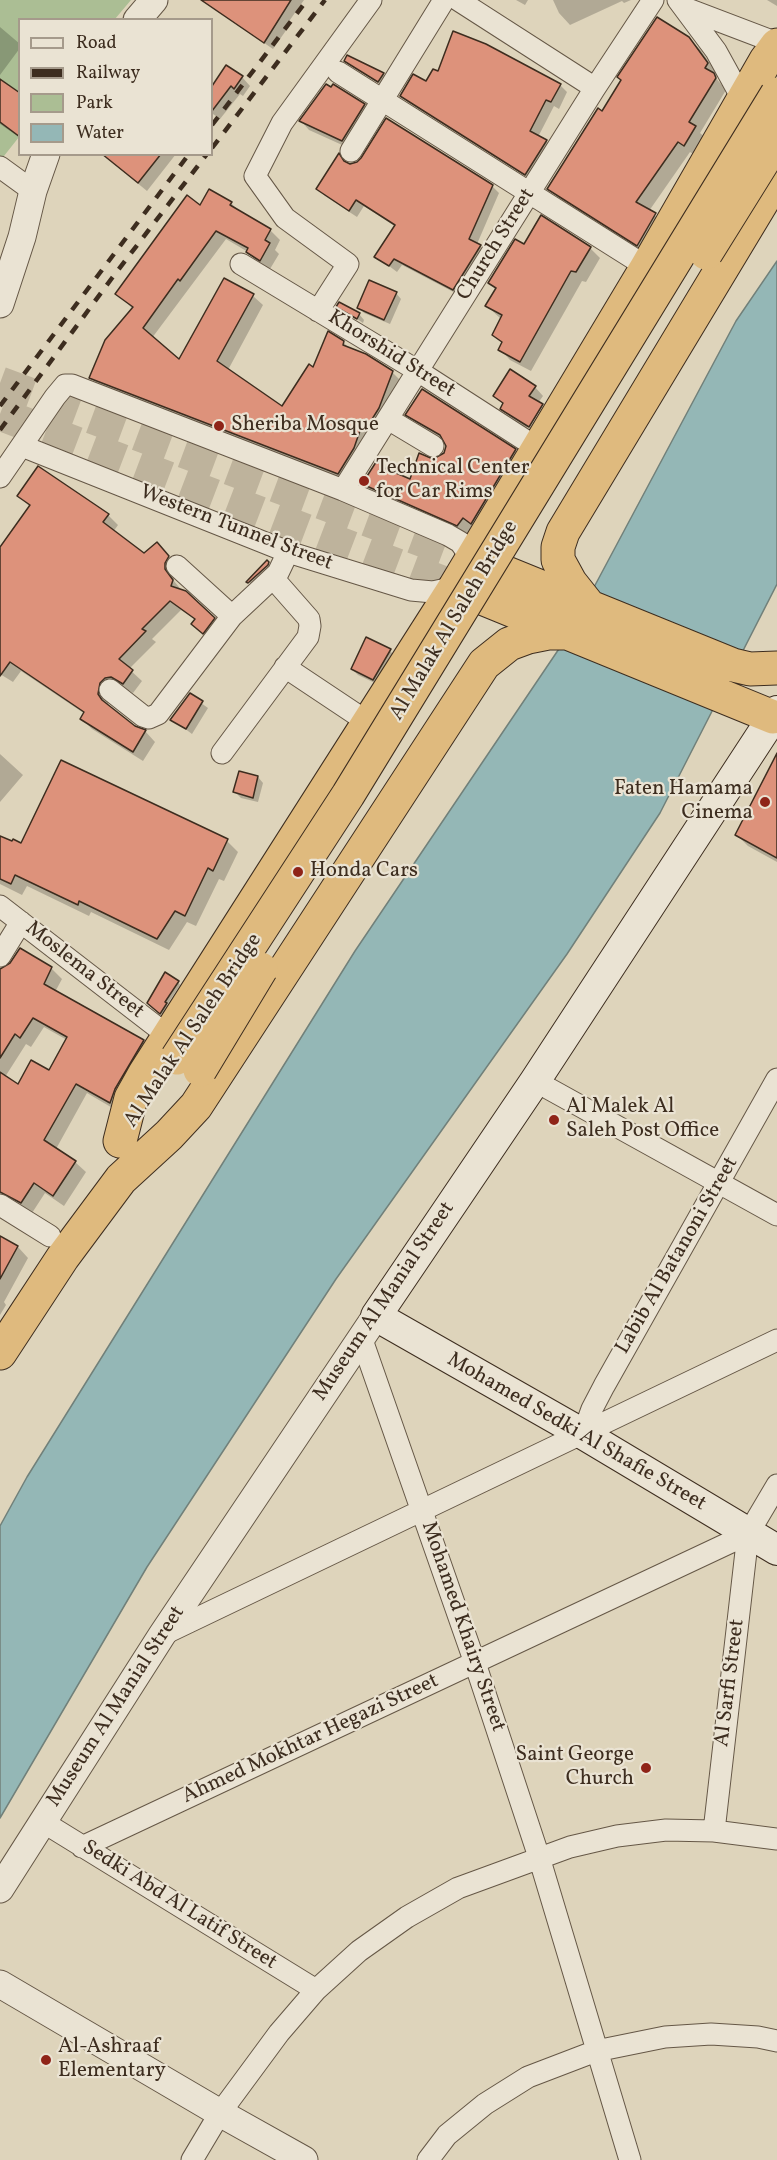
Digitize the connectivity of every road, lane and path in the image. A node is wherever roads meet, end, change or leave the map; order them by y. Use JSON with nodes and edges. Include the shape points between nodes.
{"nodes":[{"id":1,"x":153,"y":0,"type":"edge"},
{"id":2,"x":371,"y":0,"type":"edge"},
{"id":3,"x":444,"y":0,"type":"edge"},
{"id":4,"x":458,"y":0,"type":"edge"},
{"id":5,"x":653,"y":0,"type":"edge"},
{"id":6,"x":682,"y":4,"type":"edge"},
{"id":7,"x":139,"y":18,"type":"edge"},
{"id":8,"x":777,"y":44,"type":"edge"},
{"id":9,"x":338,"y":72,"type":"dead end"},
{"id":10,"x":595,"y":88,"type":"junction"},
{"id":11,"x":777,"y":94,"type":"edge"},
{"id":12,"x":384,"y":100,"type":"junction"},
{"id":13,"x":742,"y":100,"type":"junction"},
{"id":14,"x":777,"y":139,"type":"edge"},
{"id":15,"x":351,"y":152,"type":"dead end"},
{"id":16,"x":45,"y":156,"type":"edge"},
{"id":17,"x":0,"y":167,"type":"edge"},
{"id":18,"x":777,"y":177,"type":"edge"},
{"id":19,"x":33,"y":191,"type":"junction"},
{"id":20,"x":530,"y":193,"type":"junction"},
{"id":21,"x":241,"y":264,"type":"dead end"},
{"id":22,"x":647,"y":267,"type":"junction"},
{"id":23,"x":0,"y":304,"type":"edge"},
{"id":24,"x":318,"y":310,"type":"junction"},
{"id":25,"x":418,"y":371,"type":"junction"},
{"id":26,"x":388,"y":419,"type":"junction"},
{"id":27,"x":22,"y":446,"type":"junction"},
{"id":28,"x":432,"y":446,"type":"dead end"},
{"id":29,"x":538,"y":451,"type":"junction"},
{"id":30,"x":0,"y":477,"type":"edge"},
{"id":31,"x":591,"y":484,"type":"junction"},
{"id":32,"x":343,"y":490,"type":"junction"},
{"id":33,"x":288,"y":552,"type":"junction"},
{"id":34,"x":472,"y":559,"type":"junction"},
{"id":35,"x":177,"y":566,"type":"dead end"},
{"id":36,"x":273,"y":578,"type":"junction"},
{"id":37,"x":455,"y":587,"type":"junction"},
{"id":38,"x":580,"y":594,"type":"junction"},
{"id":39,"x":232,"y":615,"type":"junction"},
{"id":40,"x":527,"y":630,"type":"junction"},
{"id":41,"x":285,"y":667,"type":"junction"},
{"id":42,"x":756,"y":667,"type":"edge"},
{"id":43,"x":110,"y":690,"type":"dead end"},
{"id":44,"x":388,"y":693,"type":"junction"},
{"id":45,"x":754,"y":707,"type":"edge"},
{"id":46,"x":369,"y":723,"type":"junction"},
{"id":47,"x":445,"y":724,"type":"junction"},
{"id":48,"x":222,"y":753,"type":"dead end"},
{"id":49,"x":0,"y":906,"type":"edge"},
{"id":50,"x":21,"y":922,"type":"junction"},
{"id":51,"x":0,"y":956,"type":"edge"},
{"id":52,"x":167,"y":1035,"type":"junction"},
{"id":53,"x":777,"y":1079,"type":"edge"},
{"id":54,"x":535,"y":1081,"type":"junction"},
{"id":55,"x":125,"y":1155,"type":"junction"},
{"id":56,"x":720,"y":1182,"type":"junction"},
{"id":57,"x":0,"y":1205,"type":"edge"},
{"id":58,"x":777,"y":1215,"type":"edge"},
{"id":59,"x":50,"y":1236,"type":"junction"},
{"id":60,"x":0,"y":1314,"type":"edge"},
{"id":61,"x":368,"y":1326,"type":"junction"},
{"id":62,"x":777,"y":1340,"type":"edge"},
{"id":63,"x":0,"y":1353,"type":"edge"},
{"id":64,"x":583,"y":1434,"type":"junction"},
{"id":65,"x":777,"y":1485,"type":"edge"},
{"id":66,"x":422,"y":1510,"type":"junction"},
{"id":67,"x":748,"y":1534,"type":"junction"},
{"id":68,"x":777,"y":1550,"type":"edge"},
{"id":69,"x":162,"y":1635,"type":"junction"},
{"id":70,"x":475,"y":1663,"type":"junction"},
{"id":71,"x":43,"y":1822,"type":"junction"},
{"id":72,"x":714,"y":1831,"type":"junction"},
{"id":73,"x":777,"y":1839,"type":"edge"},
{"id":74,"x":82,"y":1847,"type":"junction"},
{"id":75,"x":539,"y":1857,"type":"junction"},
{"id":76,"x":0,"y":1889,"type":"edge"},
{"id":77,"x":0,"y":1984,"type":"edge"},
{"id":78,"x":316,"y":1990,"type":"junction"},
{"id":79,"x":777,"y":2040,"type":"edge"},
{"id":80,"x":596,"y":2051,"type":"junction"},
{"id":81,"x":220,"y":2113,"type":"junction"},
{"id":82,"x":192,"y":2160,"type":"edge"},
{"id":83,"x":304,"y":2160,"type":"edge"},
{"id":84,"x":428,"y":2160,"type":"edge"},
{"id":85,"x":630,"y":2160,"type":"edge"}],
"edges":[{"from":1,"to":7,"type":"street"},
{"from":2,"to":24,"type":"street","via":[[282,123],[255,176],[285,218],[348,264]]},
{"from":3,"to":12,"type":"street"},
{"from":4,"to":10,"type":"street"},
{"from":5,"to":10,"type":"street","name":"Church Street"},
{"from":6,"to":8,"type":"street"},
{"from":6,"to":13,"type":"street","via":[[716,51]]},
{"from":8,"to":13,"type":"highway"},
{"from":9,"to":12,"type":"street"},
{"from":10,"to":20,"type":"street","name":"Church Street"},
{"from":11,"to":55,"type":"highway","name":"Al Malak Al Saleh Bridge","bridge":true,"via":[[348,795],[177,1058]]},
{"from":12,"to":15,"type":"street"},
{"from":12,"to":20,"type":"street"},
{"from":13,"to":22,"type":"highway"},
{"from":14,"to":55,"type":"highway","name":"Al Malak Al Saleh Bridge","bridge":true,"via":[[200,1070]]},
{"from":16,"to":19,"type":"street"},
{"from":17,"to":19,"type":"street"},
{"from":18,"to":31,"type":"highway"},
{"from":19,"to":23,"type":"street"},
{"from":20,"to":22,"type":"street"},
{"from":20,"to":25,"type":"street","name":"Church Street"},
{"from":21,"to":24,"type":"street","name":"Khorshid Street"},
{"from":22,"to":29,"type":"highway"},
{"from":24,"to":25,"type":"street","name":"Khorshid Street"},
{"from":25,"to":26,"type":"street","name":"Church Street"},
{"from":25,"to":29,"type":"street","name":"Khorshid Street"},
{"from":26,"to":28,"type":"street"},
{"from":26,"to":32,"type":"street","name":"Church Street"},
{"from":27,"to":30,"type":"street"},
{"from":27,"to":32,"type":"street","via":[[65,385],[79,387]]},
{"from":27,"to":33,"type":"street","name":"Western Tunnel Street"},
{"from":29,"to":31,"type":"highway","via":[[541,462],[557,480],[579,486]]},
{"from":29,"to":34,"type":"highway"},
{"from":31,"to":38,"type":"highway","via":[[558,547],[558,560]]},
{"from":32,"to":34,"type":"street","via":[[448,535],[460,542]]},
{"from":33,"to":36,"type":"street"},
{"from":33,"to":37,"type":"street","name":"Western Tunnel Street","via":[[411,590],[433,592]]},
{"from":34,"to":37,"type":"highway"},
{"from":34,"to":38,"type":"highway"},
{"from":35,"to":39,"type":"street"},
{"from":36,"to":39,"type":"street"},
{"from":36,"to":41,"type":"street","via":[[309,619],[310,626],[308,637]]},
{"from":37,"to":40,"type":"highway"},
{"from":37,"to":44,"type":"highway"},
{"from":38,"to":42,"type":"highway"},
{"from":39,"to":43,"type":"street","via":[[158,714],[143,716]]},
{"from":40,"to":45,"type":"highway","via":[[568,633]]},
{"from":40,"to":47,"type":"highway","via":[[484,664]]},
{"from":41,"to":46,"type":"street"},
{"from":41,"to":48,"type":"street"},
{"from":42,"to":45,"type":"highway","via":[[769,684],[767,696]]},
{"from":44,"to":46,"type":"highway"},
{"from":44,"to":47,"type":"highway"},
{"from":45,"to":54,"type":"main road","name":"Museum Al Manial Street"},
{"from":46,"to":52,"type":"highway"},
{"from":47,"to":55,"type":"highway","via":[[196,1106],[169,1135]]},
{"from":49,"to":50,"type":"street","name":"Moslema Street"},
{"from":50,"to":51,"type":"street"},
{"from":50,"to":52,"type":"street","name":"Moslema Street"},
{"from":52,"to":55,"type":"highway","via":[[131,1098],[124,1118]]},
{"from":53,"to":56,"type":"street","name":"Labib Al Batanoni Street"},
{"from":54,"to":56,"type":"street"},
{"from":54,"to":61,"type":"main road","name":"Museum Al Manial Street"},
{"from":55,"to":59,"type":"highway"},
{"from":55,"to":63,"type":"highway"},
{"from":56,"to":58,"type":"street"},
{"from":56,"to":64,"type":"street","name":"Labib Al Batanoni Street","via":[[604,1386]]},
{"from":57,"to":59,"type":"street"},
{"from":59,"to":60,"type":"highway"},
{"from":61,"to":64,"type":"main road","name":"Mohamed Sedki Al Shafie Street"},
{"from":61,"to":66,"type":"street","name":"Mohamed Khairy Street"},
{"from":61,"to":69,"type":"street","name":"Museum Al Manial Street"},
{"from":62,"to":64,"type":"street"},
{"from":64,"to":66,"type":"street"},
{"from":64,"to":67,"type":"main road","name":"Mohamed Sedki Al Shafie Street"},
{"from":65,"to":67,"type":"street"},
{"from":66,"to":69,"type":"street"},
{"from":66,"to":70,"type":"street","name":"Mohamed Khairy Street"},
{"from":67,"to":68,"type":"main road","name":"Mohamed Sedki Al Shafie Street"},
{"from":67,"to":70,"type":"street","name":"Ahmed Mokhtar Hegazi Street"},
{"from":67,"to":72,"type":"street","name":"Al Sarfi Street"},
{"from":69,"to":71,"type":"street","name":"Museum Al Manial Street"},
{"from":70,"to":74,"type":"street","name":"Ahmed Mokhtar Hegazi Street"},
{"from":70,"to":75,"type":"street","name":"Mohamed Khairy Street"},
{"from":71,"to":74,"type":"street","name":"Sedki Abd Al Latif Street"},
{"from":71,"to":76,"type":"street","name":"Museum Al Manial Street"},
{"from":72,"to":73,"type":"street"},
{"from":72,"to":75,"type":"street","via":[[666,1830],[617,1836]]},
{"from":74,"to":78,"type":"street","name":"Sedki Abd Al Latif Street"},
{"from":75,"to":78,"type":"street","via":[[458,1888],[407,1917],[359,1951]]},
{"from":75,"to":80,"type":"street","name":"Mohamed Khairy Street"},
{"from":77,"to":81,"type":"street"},
{"from":78,"to":81,"type":"street"},
{"from":79,"to":80,"type":"street","via":[[711,2034],[665,2037]]},
{"from":80,"to":84,"type":"street","via":[[528,2077],[485,2104],[447,2135]]},
{"from":80,"to":85,"type":"street","name":"Mohamed Khairy Street"},
{"from":81,"to":82,"type":"street"},
{"from":81,"to":83,"type":"street"}]}
